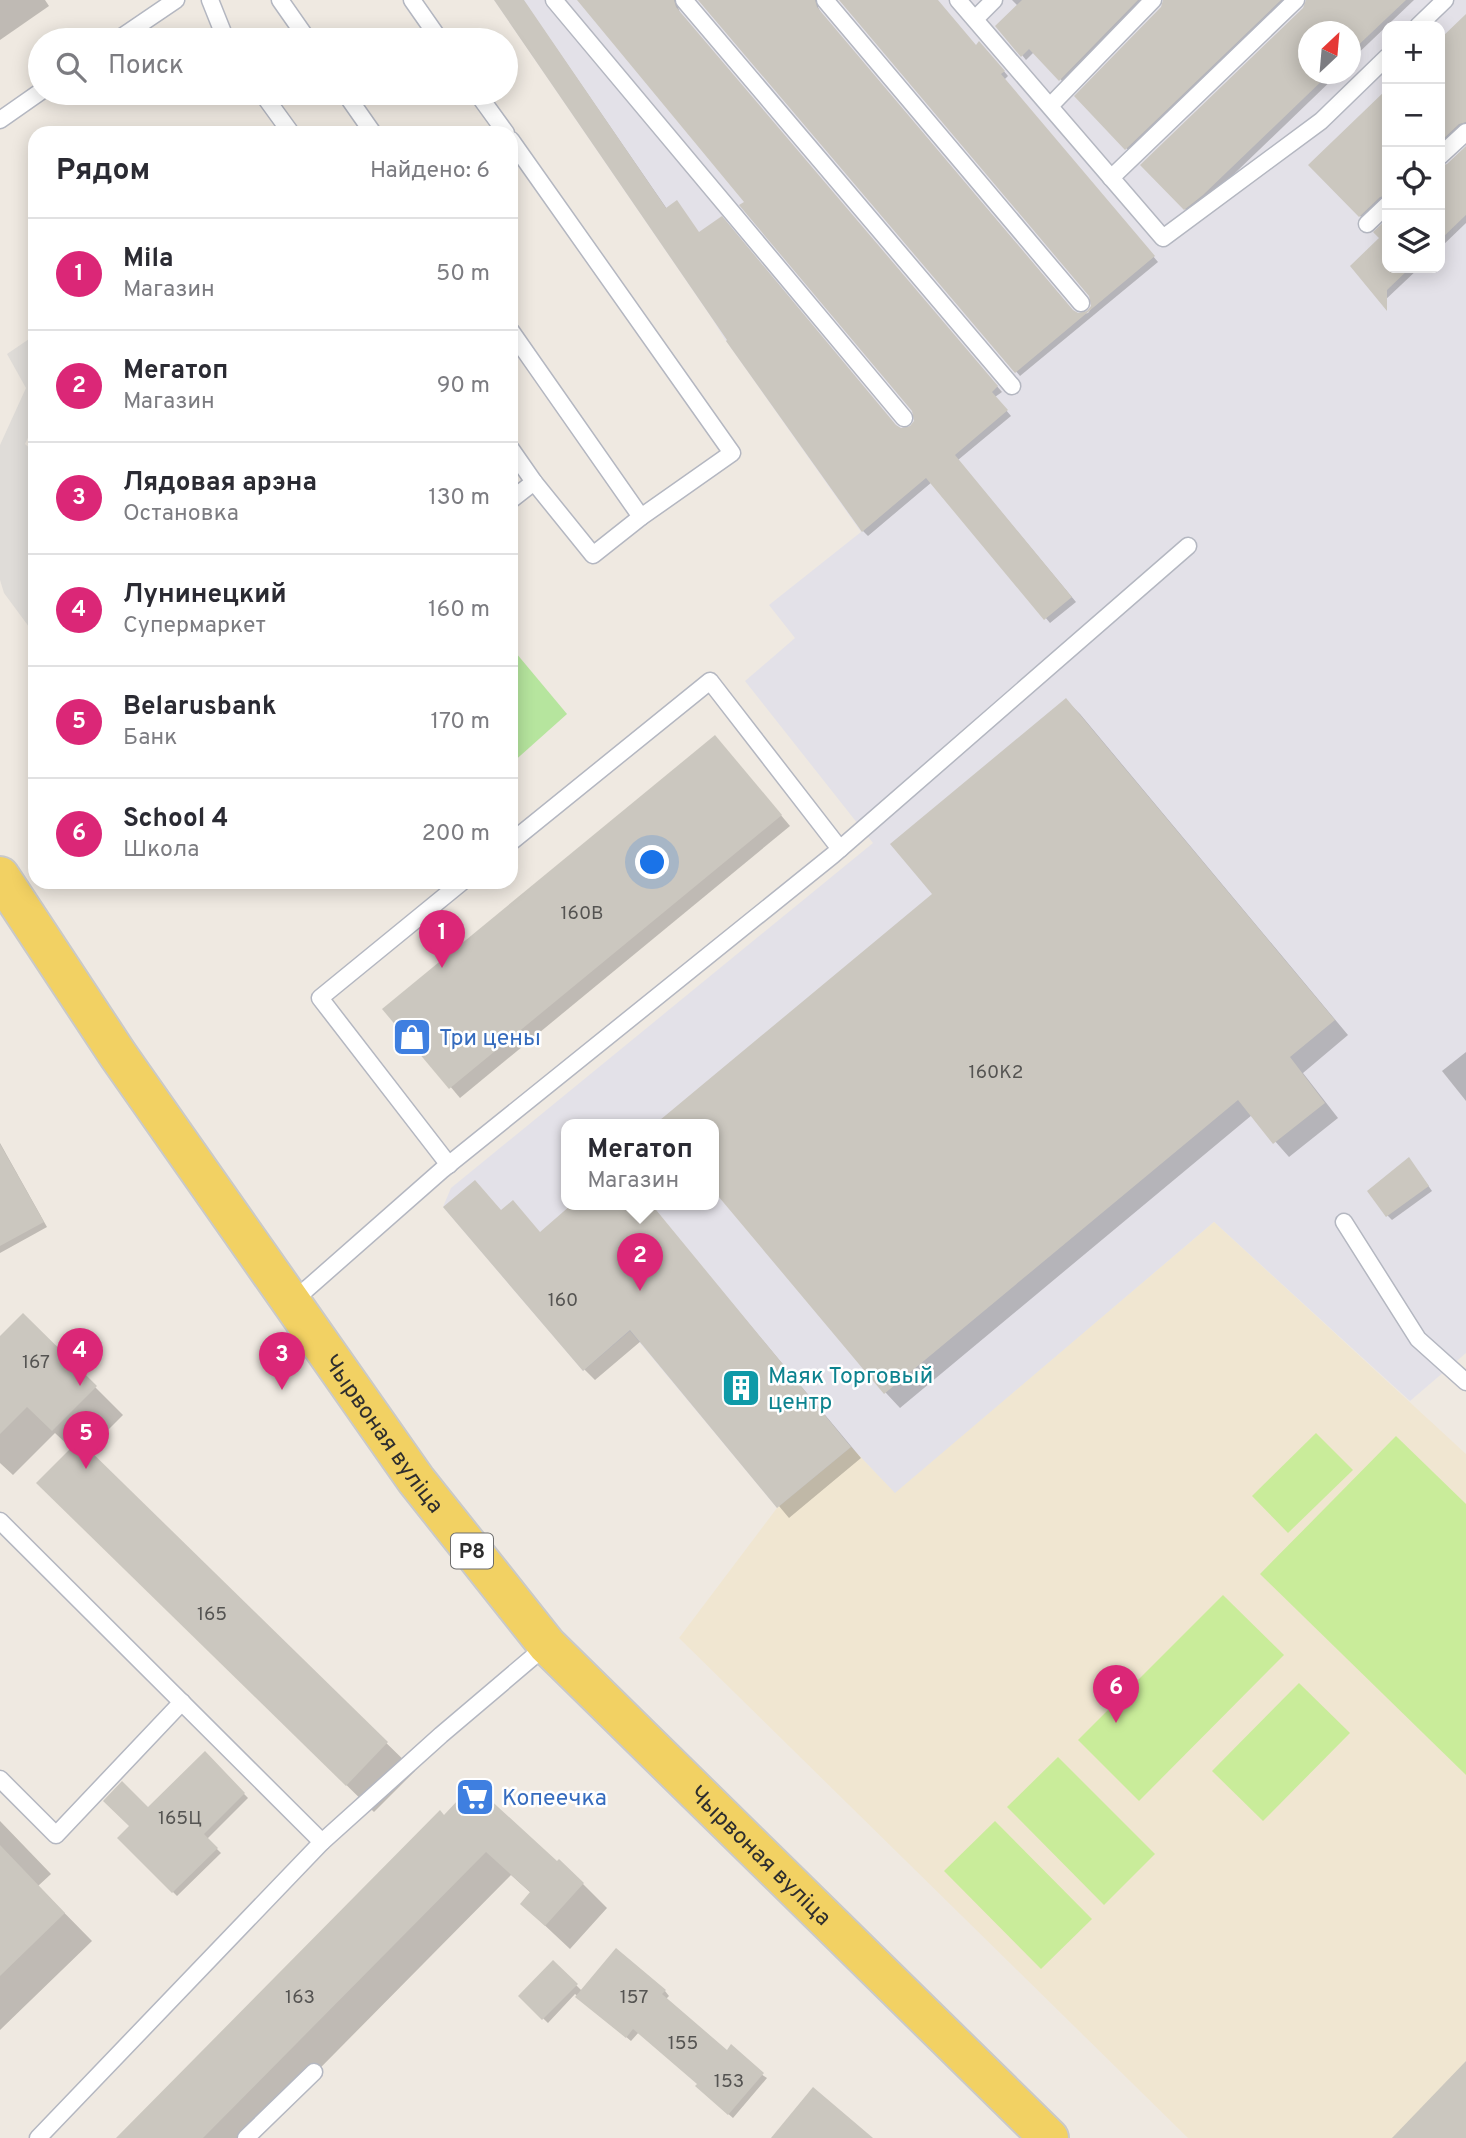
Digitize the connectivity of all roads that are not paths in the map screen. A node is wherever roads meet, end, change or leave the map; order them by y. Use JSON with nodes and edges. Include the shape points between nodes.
{"nodes":[{"id":1,"x":146,"y":0,"type":"edge"},
{"id":2,"x":176,"y":0,"type":"edge"},
{"id":3,"x":210,"y":0,"type":"edge"},
{"id":4,"x":280,"y":0,"type":"edge"},
{"id":5,"x":412,"y":0,"type":"edge"},
{"id":6,"x":554,"y":0,"type":"edge"},
{"id":7,"x":684,"y":0,"type":"edge"},
{"id":8,"x":825,"y":0,"type":"edge"},
{"id":9,"x":958,"y":0,"type":"edge"},
{"id":10,"x":994,"y":0,"type":"edge"},
{"id":11,"x":1153,"y":0,"type":"edge"},
{"id":12,"x":1296,"y":0,"type":"edge"},
{"id":13,"x":1445,"y":0,"type":"edge"},
{"id":14,"x":155,"y":15,"type":"junction"},
{"id":15,"x":975,"y":19,"type":"junction"},
{"id":16,"x":1423,"y":21,"type":"edge"},
{"id":17,"x":135,"y":28,"type":"edge"},
{"id":18,"x":221,"y":28,"type":"edge"},
{"id":19,"x":300,"y":28,"type":"edge"},
{"id":20,"x":432,"y":28,"type":"edge"},
{"id":21,"x":1382,"y":62,"type":"edge"},
{"id":22,"x":28,"y":100,"type":"edge"},
{"id":23,"x":270,"y":105,"type":"edge"},
{"id":24,"x":353,"y":105,"type":"edge"},
{"id":25,"x":486,"y":105,"type":"edge"},
{"id":26,"x":1050,"y":106,"type":"junction"},
{"id":27,"x":0,"y":120,"type":"edge"},
{"id":28,"x":285,"y":126,"type":"edge"},
{"id":29,"x":368,"y":126,"type":"edge"},
{"id":30,"x":501,"y":126,"type":"edge"},
{"id":31,"x":1466,"y":132,"type":"edge"},
{"id":32,"x":518,"y":150,"type":"edge"},
{"id":33,"x":1445,"y":151,"type":"edge"},
{"id":34,"x":1111,"y":178,"type":"junction"},
{"id":35,"x":1382,"y":210,"type":"edge"},
{"id":36,"x":1367,"y":224,"type":"dead end"},
{"id":37,"x":1081,"y":303,"type":"dead end"},
{"id":38,"x":518,"y":341,"type":"edge"},
{"id":39,"x":1012,"y":386,"type":"dead end"},
{"id":40,"x":904,"y":418,"type":"dead end"},
{"id":41,"x":518,"y":459,"type":"edge"},
{"id":42,"x":534,"y":482,"type":"junction"},
{"id":43,"x":518,"y":495,"type":"edge"},
{"id":44,"x":641,"y":517,"type":"junction"},
{"id":45,"x":1188,"y":546,"type":"dead end"},
{"id":46,"x":518,"y":836,"type":"edge"},
{"id":47,"x":839,"y":849,"type":"junction"},
{"id":48,"x":0,"y":876,"type":"edge"},
{"id":49,"x":453,"y":889,"type":"edge"},
{"id":50,"x":449,"y":1165,"type":"junction"},
{"id":51,"x":1344,"y":1222,"type":"dead end"},
{"id":52,"x":292,"y":1302,"type":"junction"},
{"id":53,"x":1466,"y":1382,"type":"edge"},
{"id":54,"x":0,"y":1521,"type":"edge"},
{"id":55,"x":547,"y":1645,"type":"junction"},
{"id":56,"x":182,"y":1702,"type":"junction"},
{"id":57,"x":0,"y":1779,"type":"edge"},
{"id":58,"x":322,"y":1842,"type":"junction"},
{"id":59,"x":314,"y":2072,"type":"dead end"},
{"id":60,"x":38,"y":2138,"type":"edge"},
{"id":61,"x":246,"y":2138,"type":"edge"},
{"id":62,"x":1049,"y":2138,"type":"edge"}],
"edges":[{"from":1,"to":14,"type":"lane"},
{"from":2,"to":14,"type":"lane"},
{"from":3,"to":18,"type":"lane"},
{"from":4,"to":19,"type":"lane"},
{"from":5,"to":20,"type":"lane"},
{"from":6,"to":40,"type":"lane"},
{"from":7,"to":39,"type":"lane"},
{"from":8,"to":37,"type":"lane"},
{"from":9,"to":15,"type":"lane"},
{"from":10,"to":15,"type":"lane"},
{"from":11,"to":26,"type":"lane"},
{"from":12,"to":34,"type":"lane"},
{"from":13,"to":16,"type":"lane"},
{"from":14,"to":17,"type":"lane"},
{"from":15,"to":26,"type":"lane"},
{"from":21,"to":34,"type":"lane","via":[[1321,121],[1163,238]]},
{"from":22,"to":27,"type":"lane"},
{"from":23,"to":28,"type":"lane"},
{"from":24,"to":29,"type":"lane"},
{"from":25,"to":30,"type":"lane"},
{"from":26,"to":34,"type":"lane"},
{"from":31,"to":33,"type":"lane"},
{"from":32,"to":44,"type":"lane","via":[[732,453]]},
{"from":35,"to":36,"type":"lane"},
{"from":38,"to":44,"type":"lane"},
{"from":41,"to":42,"type":"lane"},
{"from":42,"to":43,"type":"lane"},
{"from":42,"to":44,"type":"lane","via":[[593,555]]},
{"from":45,"to":47,"type":"lane"},
{"from":46,"to":47,"type":"lane","via":[[710,681]]},
{"from":47,"to":50,"type":"lane"},
{"from":48,"to":52,"type":"main road","name":"Чырвоная вуліца","number":"Р8","via":[[118,1055]]},
{"from":49,"to":50,"type":"lane","via":[[320,998]]},
{"from":50,"to":52,"type":"lane"},
{"from":51,"to":53,"type":"lane","via":[[1418,1339]]},
{"from":52,"to":55,"type":"main road","name":"Чырвоная вуліца","number":"Р8","via":[[416,1480]]},
{"from":54,"to":56,"type":"lane"},
{"from":55,"to":58,"type":"lane"},
{"from":55,"to":62,"type":"main road","name":"Чырвоная вуліца","number":"Р8"},
{"from":56,"to":57,"type":"lane","via":[[57,1835]]},
{"from":56,"to":58,"type":"lane"},
{"from":58,"to":60,"type":"lane"},
{"from":59,"to":61,"type":"lane"}]}
